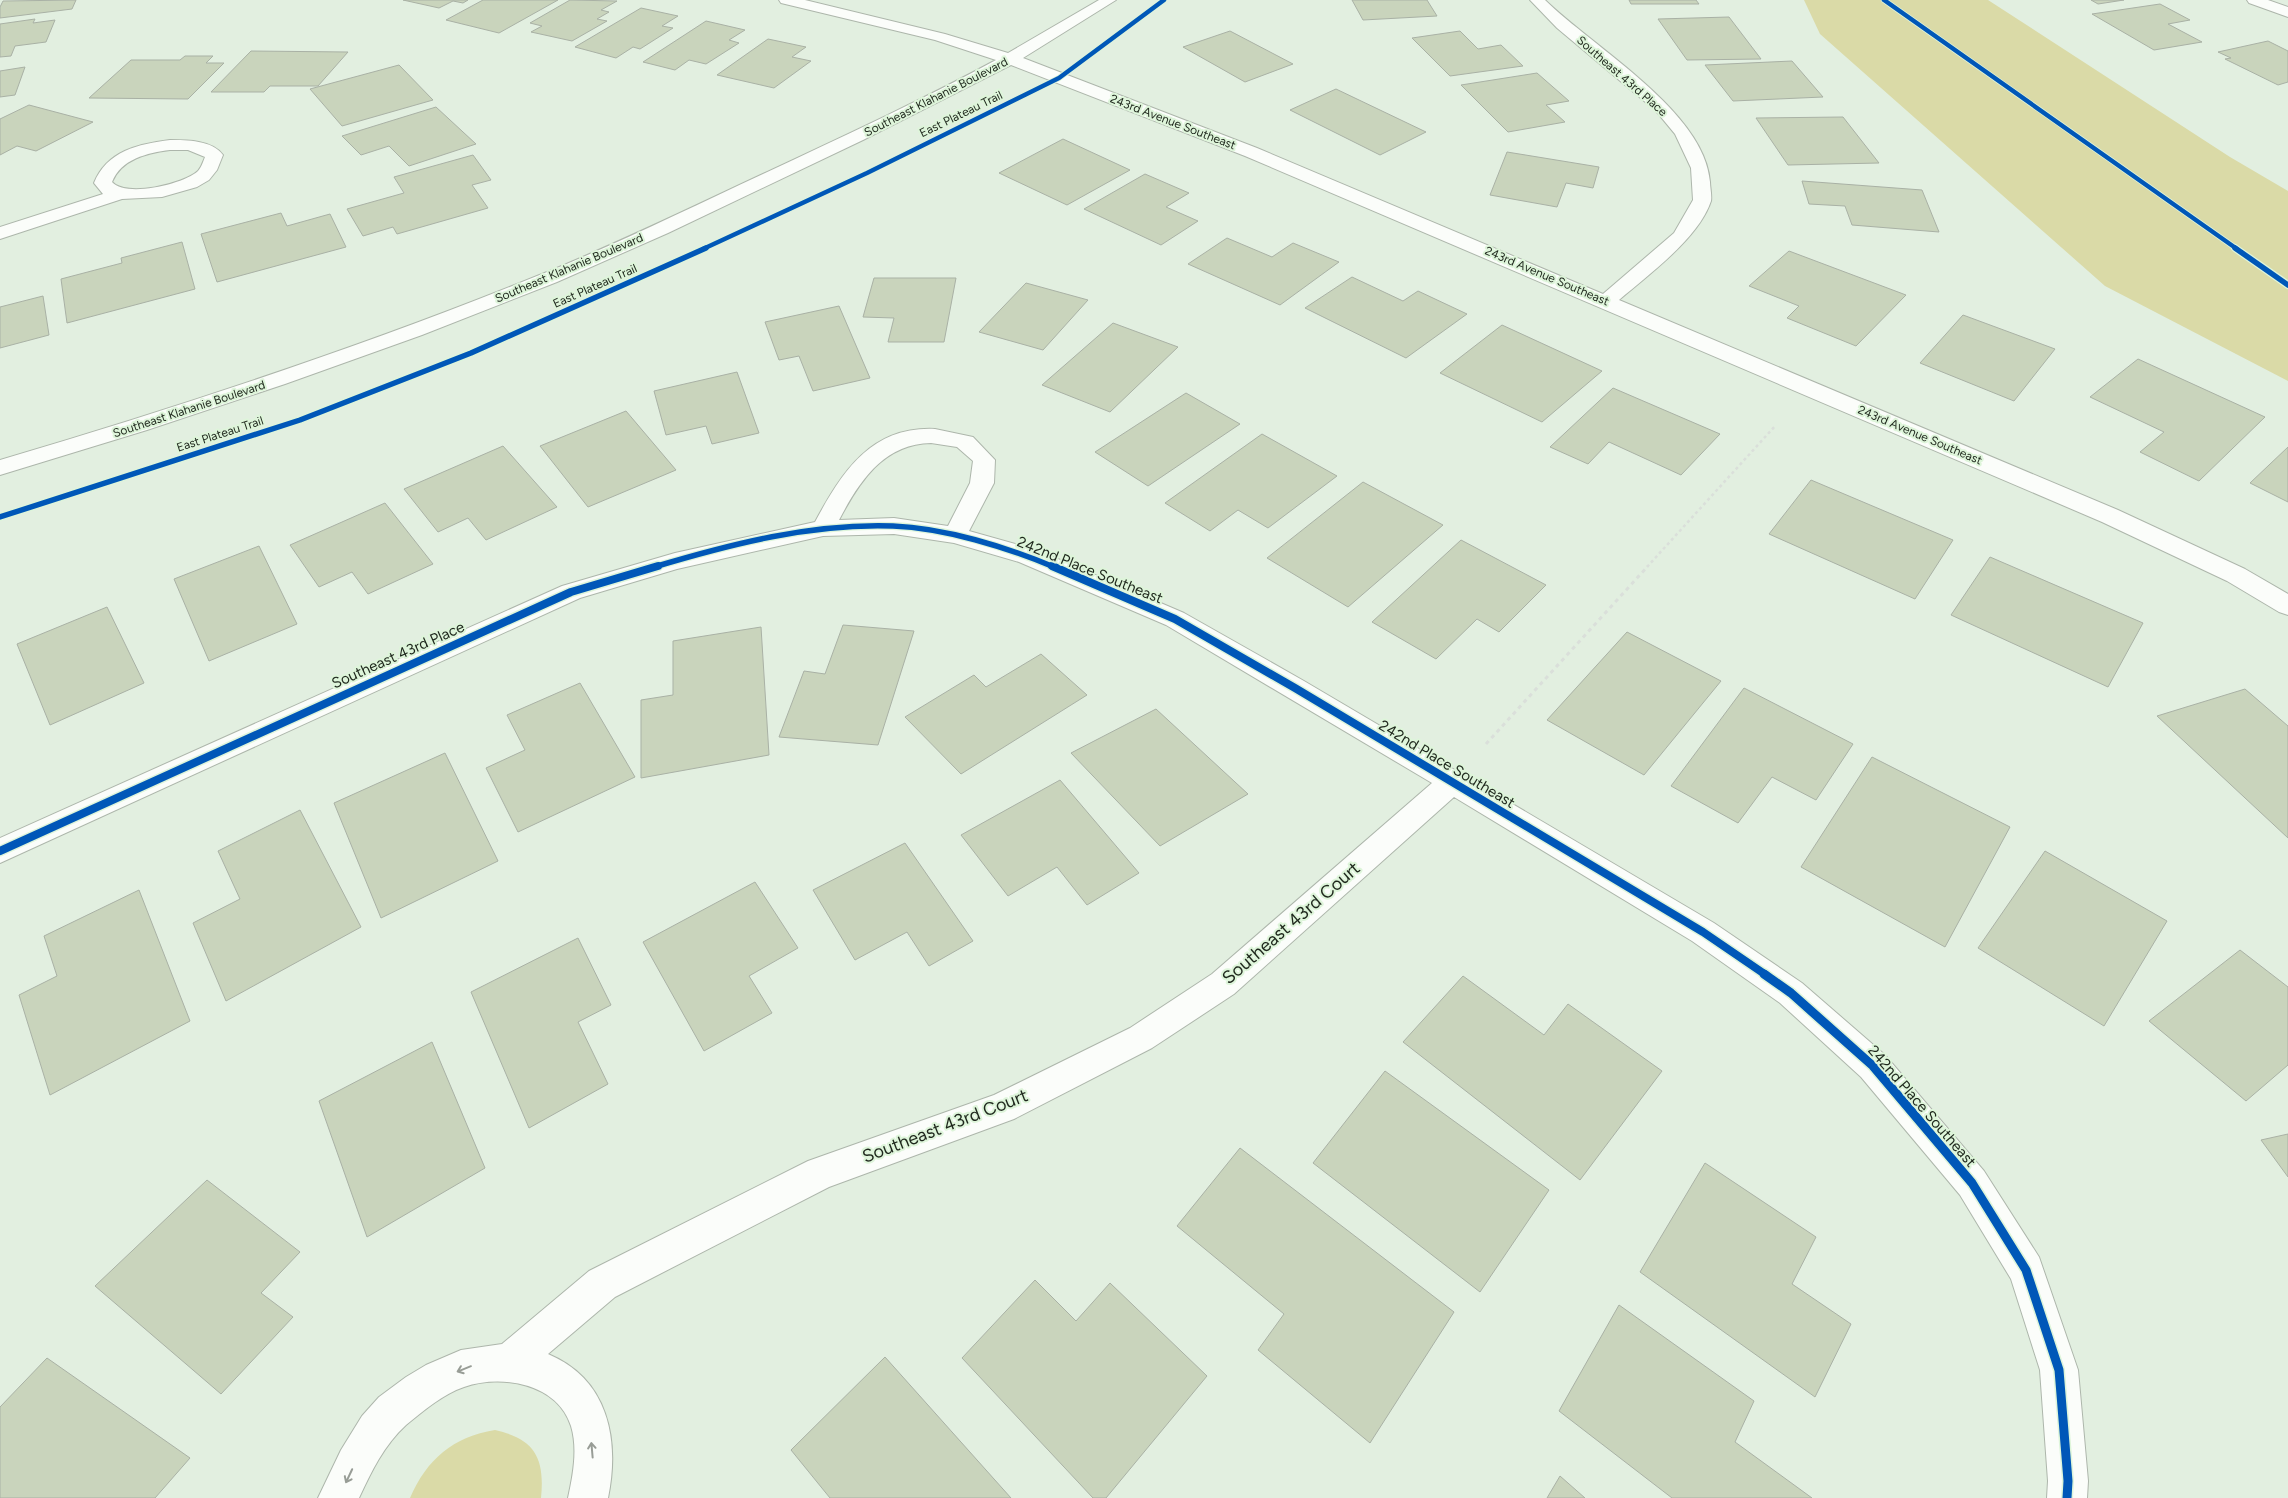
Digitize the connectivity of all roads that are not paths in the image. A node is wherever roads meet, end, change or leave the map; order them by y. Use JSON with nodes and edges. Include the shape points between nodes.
{"nodes":[{"id":1,"x":786,"y":0,"type":"edge"},
{"id":2,"x":1109,"y":0,"type":"edge"},
{"id":3,"x":1537,"y":0,"type":"edge"},
{"id":4,"x":2254,"y":0,"type":"edge"},
{"id":5,"x":2288,"y":12,"type":"edge"},
{"id":6,"x":1010,"y":59,"type":"junction"},
{"id":7,"x":121,"y":194,"type":"junction"},
{"id":8,"x":0,"y":233,"type":"edge"},
{"id":9,"x":1606,"y":301,"type":"junction"},
{"id":10,"x":0,"y":468,"type":"edge"},
{"id":11,"x":823,"y":528,"type":"junction"},
{"id":12,"x":955,"y":535,"type":"junction"},
{"id":13,"x":2288,"y":606,"type":"edge"},
{"id":14,"x":1451,"y":782,"type":"junction"},
{"id":15,"x":0,"y":851,"type":"edge"},
{"id":16,"x":511,"y":1362,"type":"junction"},
{"id":17,"x":338,"y":1498,"type":"edge"},
{"id":18,"x":588,"y":1498,"type":"edge"},
{"id":19,"x":2067,"y":1498,"type":"edge"}],
"edges":[{"from":1,"to":6,"type":"street","name":"243rd Avenue Southeast","via":[[940,37]]},
{"from":2,"to":6,"type":"street","name":"Southeast Klahanie Boulevard"},
{"from":3,"to":9,"type":"street","name":"Southeast 43rd Place","via":[[1562,25],[1662,107],[1683,133],[1700,168],[1702,200],[1681,236]]},
{"from":4,"to":5,"type":"street"},
{"from":6,"to":9,"type":"street","name":"243rd Avenue Southeast","via":[[1251,152]]},
{"from":6,"to":10,"type":"street","name":"Southeast Klahanie Boulevard","via":[[872,130],[552,277],[266,385]]},
{"from":7,"to":7,"type":"street","via":[[138,195],[177,188],[207,172],[214,163],[214,155],[196,145],[180,144],[142,151],[112,166],[104,175],[104,183],[109,190]]},
{"from":7,"to":8,"type":"street"},
{"from":9,"to":13,"type":"street","name":"243rd Avenue Southeast","via":[[2118,520],[2236,575]]},
{"from":11,"to":12,"type":"street","name":"242nd Place Southeast","via":[[894,526]]},
{"from":11,"to":12,"type":"street","via":[[849,480],[866,460],[886,445],[926,435],[968,441],[984,460],[982,483]]},
{"from":11,"to":15,"type":"street","name":"Southeast 43rd Place","via":[[675,561],[571,592]]},
{"from":12,"to":14,"type":"street","name":"242nd Place Southeast","via":[[1028,556],[1175,620]]},
{"from":14,"to":16,"type":"street","name":"Southeast 43rd Court","via":[[1223,984],[1141,1038],[1002,1108],[820,1173],[602,1284]]},
{"from":14,"to":19,"type":"street","name":"242nd Place Southeast","via":[[1703,932],[1792,993],[1873,1066],[1972,1183],[2026,1270],[2059,1370]]},
{"from":16,"to":17,"type":"street","one_way":true,"via":[[470,1366],[429,1384],[391,1413],[359,1453]]},
{"from":18,"to":16,"type":"street","one_way":true,"via":[[594,1470],[590,1427],[573,1393],[546,1372]]}]}
